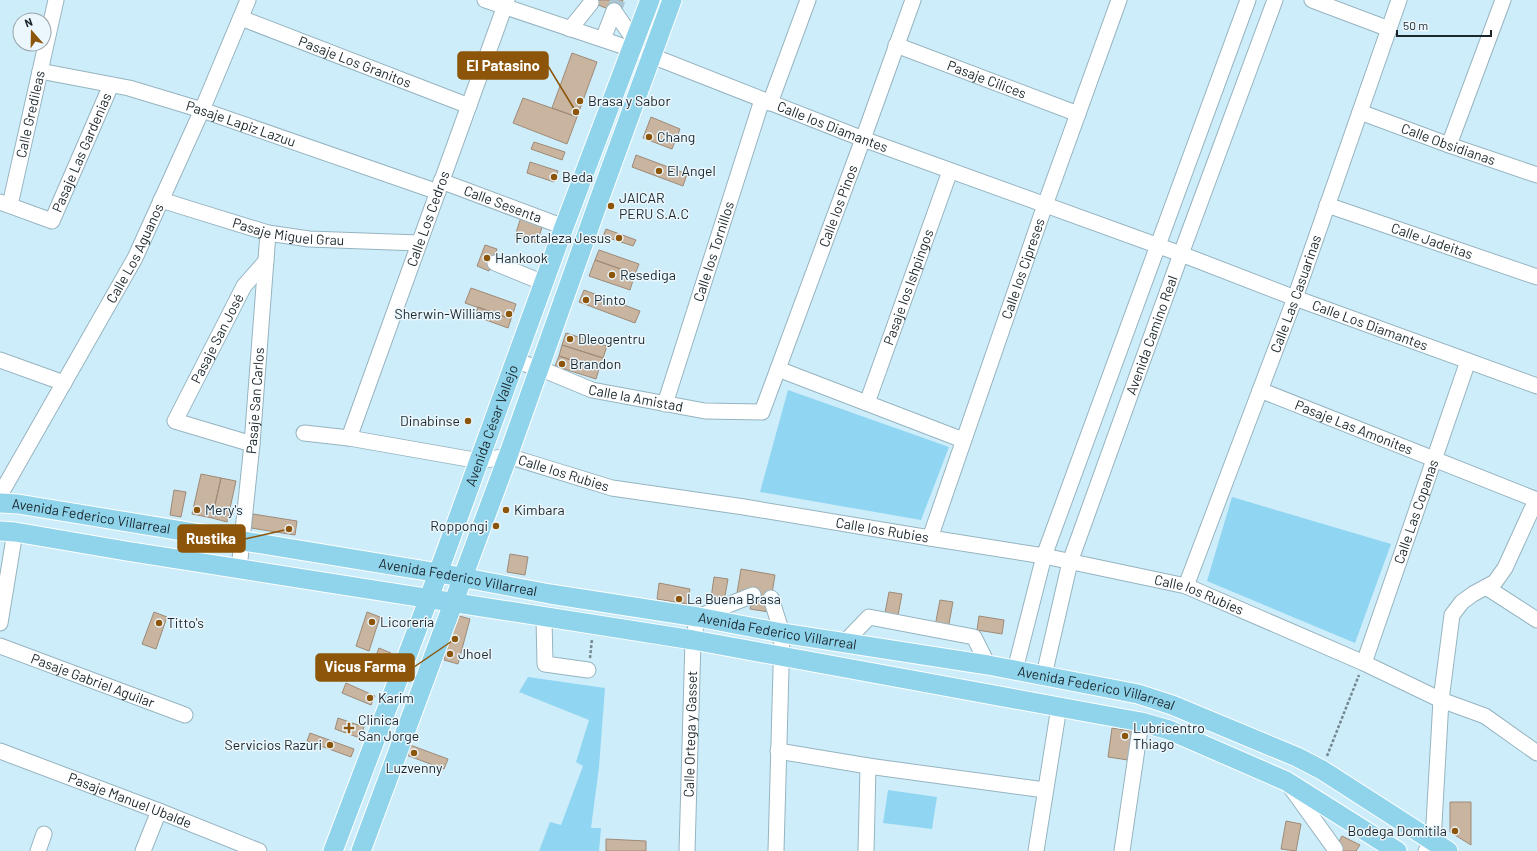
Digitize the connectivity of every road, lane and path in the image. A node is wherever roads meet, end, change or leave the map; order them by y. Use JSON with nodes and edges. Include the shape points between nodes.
{"nodes":[{"id":1,"x":56,"y":0,"type":"edge"},
{"id":2,"x":248,"y":0,"type":"edge"},
{"id":3,"x":485,"y":0,"type":"edge"},
{"id":4,"x":650,"y":0,"type":"edge"},
{"id":5,"x":672,"y":0,"type":"edge"},
{"id":6,"x":808,"y":0,"type":"edge"},
{"id":7,"x":913,"y":0,"type":"edge"},
{"id":8,"x":1119,"y":0,"type":"edge"},
{"id":9,"x":1248,"y":0,"type":"edge"},
{"id":10,"x":1275,"y":0,"type":"edge"},
{"id":11,"x":1312,"y":0,"type":"edge"},
{"id":12,"x":1399,"y":0,"type":"edge"},
{"id":13,"x":1503,"y":0,"type":"edge"},
{"id":14,"x":591,"y":3,"type":"dead end"},
{"id":15,"x":505,"y":4,"type":"edge"},
{"id":16,"x":241,"y":18,"type":"junction"},
{"id":17,"x":570,"y":28,"type":"junction"},
{"id":18,"x":1389,"y":29,"type":"junction"},
{"id":19,"x":603,"y":39,"type":"junction"},
{"id":20,"x":634,"y":45,"type":"junction"},
{"id":21,"x":896,"y":45,"type":"junction"},
{"id":22,"x":652,"y":56,"type":"junction"},
{"id":23,"x":40,"y":71,"type":"junction"},
{"id":24,"x":111,"y":85,"type":"junction"},
{"id":25,"x":766,"y":101,"type":"junction"},
{"id":26,"x":469,"y":106,"type":"junction"},
{"id":27,"x":202,"y":110,"type":"junction"},
{"id":28,"x":1360,"y":112,"type":"junction"},
{"id":29,"x":1078,"y":114,"type":"junction"},
{"id":30,"x":863,"y":139,"type":"junction"},
{"id":31,"x":1449,"y":145,"type":"junction"},
{"id":32,"x":950,"y":171,"type":"junction"},
{"id":33,"x":1537,"y":175,"type":"edge"},
{"id":34,"x":440,"y":187,"type":"junction"},
{"id":35,"x":578,"y":192,"type":"junction"},
{"id":36,"x":161,"y":200,"type":"junction"},
{"id":37,"x":599,"y":200,"type":"junction"},
{"id":38,"x":5,"y":204,"type":"edge"},
{"id":39,"x":1045,"y":205,"type":"junction"},
{"id":40,"x":1327,"y":205,"type":"junction"},
{"id":41,"x":564,"y":227,"type":"junction"},
{"id":42,"x":268,"y":233,"type":"junction"},
{"id":43,"x":419,"y":243,"type":"junction"},
{"id":44,"x":1157,"y":245,"type":"junction"},
{"id":45,"x":1181,"y":254,"type":"junction"},
{"id":46,"x":266,"y":261,"type":"junction"},
{"id":47,"x":495,"y":263,"type":"dead end"},
{"id":48,"x":1537,"y":277,"type":"edge"},
{"id":49,"x":544,"y":283,"type":"junction"},
{"id":50,"x":566,"y":292,"type":"junction"},
{"id":51,"x":1295,"y":298,"type":"junction"},
{"id":52,"x":0,"y":360,"type":"edge"},
{"id":53,"x":515,"y":361,"type":"junction"},
{"id":54,"x":1468,"y":361,"type":"junction"},
{"id":55,"x":539,"y":368,"type":"junction"},
{"id":56,"x":778,"y":369,"type":"junction"},
{"id":57,"x":64,"y":383,"type":"junction"},
{"id":58,"x":1537,"y":386,"type":"edge"},
{"id":59,"x":1260,"y":390,"type":"junction"},
{"id":60,"x":867,"y":403,"type":"junction"},
{"id":61,"x":665,"y":404,"type":"junction"},
{"id":62,"x":762,"y":412,"type":"joint"},
{"id":63,"x":304,"y":433,"type":"dead end"},
{"id":64,"x":349,"y":438,"type":"junction"},
{"id":65,"x":963,"y":440,"type":"junction"},
{"id":66,"x":252,"y":444,"type":"junction"},
{"id":67,"x":508,"y":456,"type":"junction"},
{"id":68,"x":1434,"y":460,"type":"junction"},
{"id":69,"x":480,"y":461,"type":"junction"},
{"id":70,"x":0,"y":495,"type":"edge"},
{"id":71,"x":1537,"y":500,"type":"edge"},
{"id":72,"x":0,"y":503,"type":"edge"},
{"id":73,"x":130,"y":522,"type":"junction"},
{"id":74,"x":8,"y":532,"type":"edge"},
{"id":75,"x":930,"y":538,"type":"junction"},
{"id":76,"x":241,"y":540,"type":"junction"},
{"id":77,"x":126,"y":551,"type":"junction"},
{"id":78,"x":1044,"y":556,"type":"junction"},
{"id":79,"x":1070,"y":562,"type":"junction"},
{"id":80,"x":239,"y":569,"type":"junction"},
{"id":81,"x":439,"y":573,"type":"junction"},
{"id":82,"x":462,"y":578,"type":"junction"},
{"id":83,"x":1186,"y":586,"type":"junction"},
{"id":84,"x":1486,"y":586,"type":"junction"},
{"id":85,"x":550,"y":594,"type":"junction"},
{"id":86,"x":752,"y":595,"type":"dead end"},
{"id":87,"x":429,"y":598,"type":"junction"},
{"id":88,"x":771,"y":598,"type":"dead end"},
{"id":89,"x":453,"y":603,"type":"junction"},
{"id":90,"x":698,"y":617,"type":"junction"},
{"id":91,"x":544,"y":618,"type":"junction"},
{"id":92,"x":1537,"y":620,"type":"edge"},
{"id":93,"x":0,"y":623,"type":"edge"},
{"id":94,"x":594,"y":625,"type":"junction"},
{"id":95,"x":782,"y":633,"type":"junction"},
{"id":96,"x":693,"y":640,"type":"junction"},
{"id":97,"x":845,"y":642,"type":"junction"},
{"id":98,"x":0,"y":646,"type":"edge"},
{"id":99,"x":781,"y":657,"type":"junction"},
{"id":100,"x":1364,"y":664,"type":"junction"},
{"id":101,"x":988,"y":665,"type":"junction"},
{"id":102,"x":588,"y":670,"type":"joint"},
{"id":103,"x":1016,"y":670,"type":"junction"},
{"id":104,"x":1044,"y":675,"type":"junction"},
{"id":105,"x":1441,"y":700,"type":"junction"},
{"id":106,"x":1059,"y":707,"type":"junction"},
{"id":107,"x":186,"y":715,"type":"dead end"},
{"id":108,"x":1141,"y":722,"type":"junction"},
{"id":109,"x":0,"y":751,"type":"edge"},
{"id":110,"x":778,"y":752,"type":"junction"},
{"id":111,"x":1537,"y":753,"type":"edge"},
{"id":112,"x":1297,"y":757,"type":"junction"},
{"id":113,"x":868,"y":766,"type":"junction"},
{"id":114,"x":1322,"y":770,"type":"junction"},
{"id":115,"x":1286,"y":781,"type":"junction"},
{"id":116,"x":1045,"y":790,"type":"junction"},
{"id":117,"x":159,"y":811,"type":"junction"},
{"id":118,"x":346,"y":820,"type":"junction"},
{"id":119,"x":371,"y":822,"type":"junction"},
{"id":120,"x":44,"y":834,"type":"dead end"},
{"id":121,"x":1436,"y":848,"type":"edge"},
{"id":122,"x":1335,"y":849,"type":"dead end"},
{"id":123,"x":38,"y":851,"type":"edge"},
{"id":124,"x":143,"y":851,"type":"edge"},
{"id":125,"x":259,"y":851,"type":"edge"},
{"id":126,"x":333,"y":851,"type":"edge"},
{"id":127,"x":360,"y":851,"type":"edge"},
{"id":128,"x":686,"y":851,"type":"edge"},
{"id":129,"x":776,"y":851,"type":"edge"},
{"id":130,"x":866,"y":851,"type":"edge"},
{"id":131,"x":1036,"y":851,"type":"edge"},
{"id":132,"x":1122,"y":851,"type":"edge"},
{"id":133,"x":1397,"y":851,"type":"edge"}],
"edges":[{"from":1,"to":23,"type":"street","name":"Calle Gredileas"},
{"from":2,"to":16,"type":"street","name":"Calle Los Aguanos"},
{"from":3,"to":15,"type":"street","name":"Calle los Diamantes"},
{"from":4,"to":20,"type":"main road","name":"Avenida César Vallejo"},
{"from":5,"to":22,"type":"main road","name":"Avenida César Vallejo"},
{"from":6,"to":25,"type":"street","name":"Calle los Tornillos"},
{"from":7,"to":21,"type":"street","name":"Calle los Pinos"},
{"from":8,"to":29,"type":"street","name":"Calle los Cipreses"},
{"from":9,"to":44,"type":"street","name":"Avenida Camino Real"},
{"from":10,"to":45,"type":"street","name":"Avenida Camino Real"},
{"from":11,"to":18,"type":"street"},
{"from":12,"to":18,"type":"street","name":"Calle Las Casuarinas"},
{"from":13,"to":31,"type":"street"},
{"from":14,"to":17,"type":"street"},
{"from":15,"to":17,"type":"street","name":"Calle los Diamantes"},
{"from":15,"to":26,"type":"street","name":"Calle Los Cedros"},
{"from":16,"to":26,"type":"street","name":"Pasaje Los Granitos"},
{"from":16,"to":27,"type":"street","name":"Calle Los Aguanos"},
{"from":17,"to":19,"type":"street","name":"Calle los Diamantes"},
{"from":18,"to":28,"type":"street","name":"Calle Las Casuarinas"},
{"from":19,"to":20,"type":"street","name":"Calle los Diamantes"},
{"from":19,"to":20,"type":"street","via":[[614,11]]},
{"from":20,"to":22,"type":"street","name":"Calle los Diamantes"},
{"from":20,"to":35,"type":"main road","name":"Avenida César Vallejo"},
{"from":21,"to":29,"type":"street","name":"Pasaje Cilices"},
{"from":21,"to":30,"type":"street","name":"Calle los Pinos"},
{"from":22,"to":25,"type":"street","name":"Calle los Diamantes"},
{"from":22,"to":37,"type":"main road","name":"Avenida César Vallejo"},
{"from":23,"to":24,"type":"street","name":"Pasaje Lapiz Lazuu"},
{"from":23,"to":38,"type":"street","name":"Calle Gredileas"},
{"from":24,"to":27,"type":"street","name":"Pasaje Lapiz Lazuu"},
{"from":24,"to":38,"type":"street","name":"Pasaje Las Gardenias","via":[[52,221]]},
{"from":25,"to":30,"type":"street","name":"Calle los Diamantes"},
{"from":25,"to":61,"type":"street","name":"Calle los Tornillos"},
{"from":26,"to":34,"type":"street","name":"Calle Los Cedros"},
{"from":27,"to":34,"type":"street","name":"Pasaje Lapiz Lazuu"},
{"from":27,"to":36,"type":"street","name":"Calle Los Aguanos"},
{"from":28,"to":31,"type":"street","name":"Calle Obsidianas"},
{"from":28,"to":40,"type":"street","name":"Calle Las Casuarinas"},
{"from":29,"to":39,"type":"street","name":"Calle los Cipreses"},
{"from":30,"to":32,"type":"street","name":"Calle los Diamantes"},
{"from":30,"to":56,"type":"street","name":"Calle los Pinos"},
{"from":31,"to":33,"type":"street","name":"Calle Obsidianas"},
{"from":32,"to":39,"type":"street","name":"Calle los Diamantes"},
{"from":32,"to":60,"type":"street","name":"Pasaje los Ishpingos"},
{"from":34,"to":41,"type":"street","name":"Calle Sesenta"},
{"from":34,"to":43,"type":"street","name":"Calle Los Cedros"},
{"from":35,"to":37,"type":"main road"},
{"from":35,"to":41,"type":"main road","name":"Avenida César Vallejo"},
{"from":36,"to":42,"type":"street","name":"Pasaje Miguel Grau"},
{"from":36,"to":57,"type":"street","name":"Calle Los Aguanos","via":[[135,258]]},
{"from":37,"to":50,"type":"main road","name":"Avenida César Vallejo"},
{"from":39,"to":44,"type":"street","name":"Calle los Diamantes"},
{"from":39,"to":65,"type":"street","name":"Calle los Cipreses"},
{"from":40,"to":48,"type":"street","name":"Calle Jadeitas"},
{"from":40,"to":51,"type":"street","name":"Calle Las Casuarinas"},
{"from":41,"to":49,"type":"main road","name":"Avenida César Vallejo"},
{"from":42,"to":43,"type":"street","name":"Pasaje Miguel Grau","via":[[309,239]]},
{"from":42,"to":46,"type":"street","name":"Pasaje San Carlos"},
{"from":43,"to":64,"type":"street","name":"Calle Los Cedros"},
{"from":44,"to":45,"type":"street","name":"Calle los Diamantes"},
{"from":44,"to":78,"type":"street","name":"Avenida Camino Real"},
{"from":45,"to":51,"type":"street","name":"Calle Los Diamantes"},
{"from":45,"to":79,"type":"street","name":"Avenida Camino Real"},
{"from":46,"to":66,"type":"street","name":"Pasaje San Carlos"},
{"from":46,"to":66,"type":"street","name":"Pasaje San José","via":[[244,286],[175,420]]},
{"from":47,"to":49,"type":"street"},
{"from":49,"to":50,"type":"main road"},
{"from":49,"to":53,"type":"main road","name":"Avenida César Vallejo"},
{"from":50,"to":55,"type":"main road","name":"Avenida César Vallejo"},
{"from":51,"to":54,"type":"street","name":"Calle Los Diamantes"},
{"from":51,"to":59,"type":"street","name":"Calle Las Casuarinas"},
{"from":52,"to":57,"type":"street"},
{"from":53,"to":55,"type":"street","name":"Calle la Amistad"},
{"from":53,"to":69,"type":"main road","name":"Avenida César Vallejo"},
{"from":54,"to":58,"type":"street","name":"Calle Los Diamantes"},
{"from":54,"to":68,"type":"street","name":"Calle Las Copanas"},
{"from":55,"to":61,"type":"street","name":"Calle la Amistad","via":[[592,390]]},
{"from":55,"to":67,"type":"main road","name":"Avenida César Vallejo"},
{"from":56,"to":60,"type":"street"},
{"from":56,"to":62,"type":"street","name":"Calle los Pinos"},
{"from":57,"to":70,"type":"street","name":"Calle Los Aguanos"},
{"from":59,"to":68,"type":"street","name":"Pasaje Las Amonites"},
{"from":59,"to":83,"type":"street","name":"Calle Las Casuarinas"},
{"from":60,"to":65,"type":"street"},
{"from":61,"to":62,"type":"street","name":"Calle la Amistad","via":[[705,411]]},
{"from":63,"to":64,"type":"street","name":"Calle los Rubies"},
{"from":64,"to":69,"type":"street","name":"Calle los Rubies"},
{"from":65,"to":75,"type":"street","name":"Calle los Cipreses"},
{"from":66,"to":76,"type":"street","name":"Pasaje San Carlos"},
{"from":67,"to":69,"type":"street","name":"Calle los Rubies"},
{"from":67,"to":75,"type":"street","name":"Calle los Rubies","via":[[612,488]]},
{"from":67,"to":82,"type":"main road","name":"Avenida César Vallejo"},
{"from":68,"to":71,"type":"street","name":"Pasaje Las Amonites"},
{"from":68,"to":100,"type":"street","name":"Calle Las Copanas"},
{"from":69,"to":81,"type":"main road","name":"Avenida César Vallejo"},
{"from":71,"to":84,"type":"street","via":[[1505,568],[1494,582]]},
{"from":72,"to":73,"type":"main road","name":"Avenida Federico Villarreal"},
{"from":73,"to":76,"type":"main road","name":"Avenida Federico Villarreal"},
{"from":73,"to":77,"type":"main road"},
{"from":74,"to":77,"type":"main road","name":"Avenida Federico Villarreal"},
{"from":74,"to":93,"type":"street"},
{"from":75,"to":78,"type":"street","name":"Calle los Rubies"},
{"from":76,"to":80,"type":"street","name":"Pasaje San Carlos"},
{"from":76,"to":81,"type":"main road","name":"Avenida Federico Villarreal"},
{"from":77,"to":80,"type":"main road","name":"Avenida Federico Villarreal"},
{"from":78,"to":79,"type":"street","name":"Calle los Rubies"},
{"from":78,"to":103,"type":"street","name":"Avenida Camino Real"},
{"from":79,"to":83,"type":"street","name":"Calle los Rubies"},
{"from":79,"to":104,"type":"street","name":"Avenida Camino Real"},
{"from":80,"to":87,"type":"main road","name":"Avenida Federico Villarreal"},
{"from":81,"to":82,"type":"main road","name":"Avenida Federico Villarreal"},
{"from":81,"to":87,"type":"main road","name":"Avenida César Vallejo"},
{"from":82,"to":85,"type":"main road","name":"Avenida Federico Villarreal"},
{"from":82,"to":89,"type":"main road","name":"Avenida César Vallejo"},
{"from":83,"to":100,"type":"street","name":"Calle los Rubies"},
{"from":84,"to":92,"type":"street"},
{"from":84,"to":105,"type":"street","via":[[1462,602],[1452,615]]},
{"from":85,"to":90,"type":"main road","name":"Avenida Federico Villarreal"},
{"from":85,"to":91,"type":"main road"},
{"from":86,"to":90,"type":"street"},
{"from":87,"to":89,"type":"main road","name":"Avenida Federico Villarreal"},
{"from":87,"to":118,"type":"main road","name":"Avenida César Vallejo"},
{"from":88,"to":95,"type":"street"},
{"from":89,"to":91,"type":"main road","name":"Avenida Federico Villarreal"},
{"from":89,"to":119,"type":"main road","name":"Avenida César Vallejo"},
{"from":90,"to":95,"type":"main road","name":"Avenida Federico Villarreal"},
{"from":90,"to":96,"type":"street","name":"Calle Ortega y Gasset"},
{"from":91,"to":94,"type":"main road","name":"Avenida Federico Villarreal"},
{"from":91,"to":102,"type":"street","via":[[545,664]]},
{"from":94,"to":96,"type":"main road","name":"Avenida Federico Villarreal"},
{"from":94,"to":102,"type":"path"},
{"from":95,"to":97,"type":"main road","name":"Avenida Federico Villarreal"},
{"from":95,"to":99,"type":"street"},
{"from":96,"to":99,"type":"main road","name":"Avenida Federico Villarreal"},
{"from":96,"to":128,"type":"street","name":"Calle Ortega y Gasset"},
{"from":97,"to":101,"type":"main road","name":"Avenida Federico Villarreal"},
{"from":97,"to":101,"type":"street","via":[[870,617],[974,637]]},
{"from":98,"to":107,"type":"street","name":"Pasaje Gabriel Aguilar"},
{"from":99,"to":106,"type":"main road","name":"Avenida Federico Villarreal"},
{"from":99,"to":110,"type":"street"},
{"from":100,"to":105,"type":"street","name":"Calle los Rubies"},
{"from":100,"to":114,"type":"path"},
{"from":101,"to":103,"type":"main road","name":"Avenida Federico Villarreal"},
{"from":103,"to":104,"type":"main road","name":"Avenida Federico Villarreal"},
{"from":104,"to":112,"type":"main road","name":"Avenida Federico Villarreal","via":[[1138,694],[1172,705]]},
{"from":105,"to":111,"type":"street","name":"Calle los Rubies","via":[[1485,716]]},
{"from":105,"to":121,"type":"street"},
{"from":106,"to":108,"type":"main road","name":"Avenida Federico Villarreal"},
{"from":106,"to":116,"type":"street"},
{"from":108,"to":115,"type":"main road","name":"Avenida Federico Villarreal","via":[[1169,730]]},
{"from":108,"to":132,"type":"street"},
{"from":109,"to":117,"type":"street","name":"Pasaje Manuel Ubalde"},
{"from":110,"to":113,"type":"street"},
{"from":110,"to":129,"type":"street"},
{"from":112,"to":114,"type":"main road","name":"Avenida Federico Villarreal"},
{"from":112,"to":115,"type":"main road"},
{"from":113,"to":116,"type":"street"},
{"from":113,"to":130,"type":"street"},
{"from":114,"to":121,"type":"main road","name":"Avenida Federico Villarreal"},
{"from":115,"to":122,"type":"street"},
{"from":115,"to":133,"type":"main road","name":"Avenida Federico Villarreal"},
{"from":116,"to":131,"type":"street"},
{"from":117,"to":124,"type":"street"},
{"from":117,"to":125,"type":"street","name":"Pasaje Manuel Ubalde"},
{"from":118,"to":119,"type":"main road"},
{"from":118,"to":126,"type":"main road","name":"Avenida César Vallejo"},
{"from":119,"to":127,"type":"main road","name":"Avenida César Vallejo"},
{"from":120,"to":123,"type":"street"}]}
